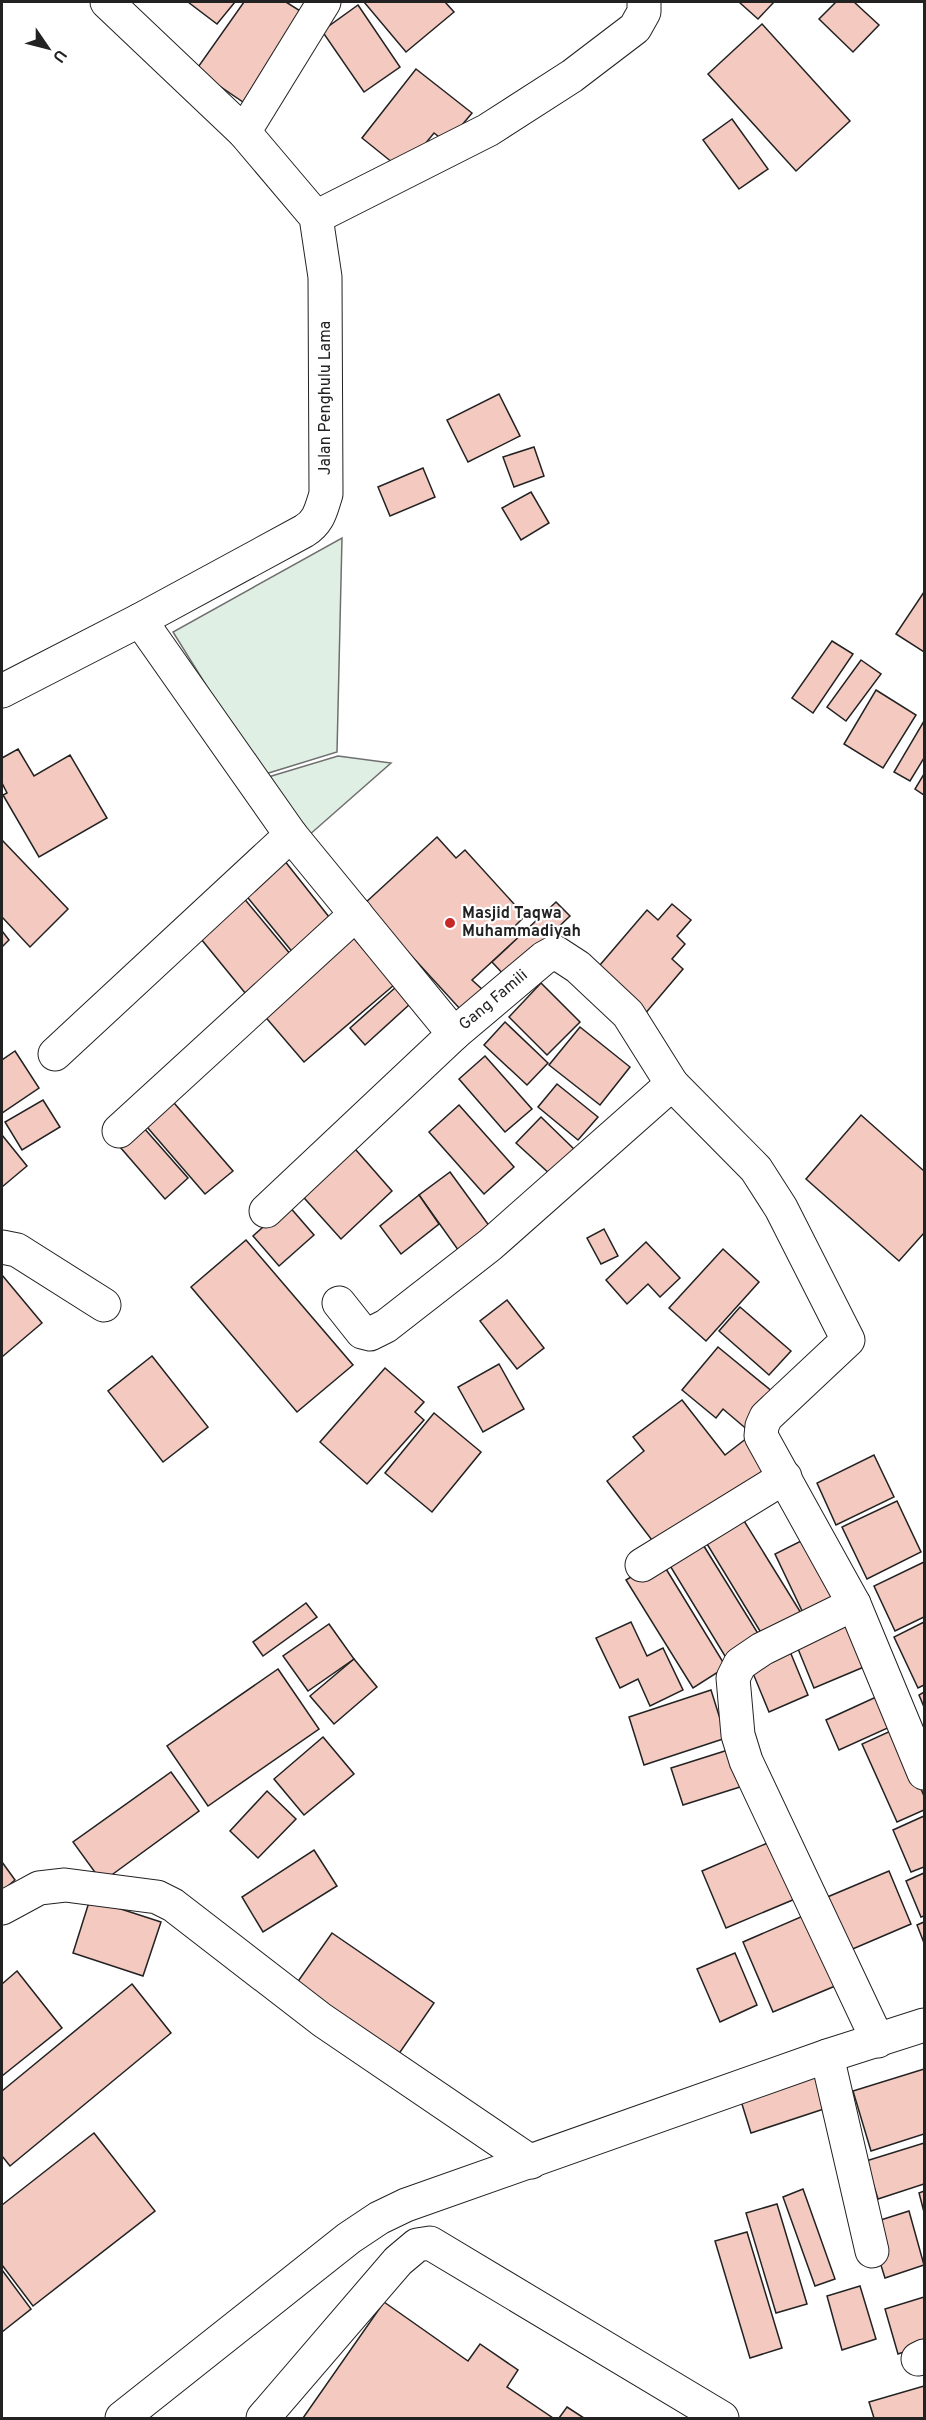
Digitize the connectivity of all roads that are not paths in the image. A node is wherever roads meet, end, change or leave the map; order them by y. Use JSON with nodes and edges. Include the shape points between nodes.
{"nodes":[{"id":1,"x":107,"y":2,"type":"edge"},
{"id":2,"x":324,"y":2,"type":"edge"},
{"id":3,"x":644,"y":2,"type":"edge"},
{"id":4,"x":244,"y":132,"type":"junction"},
{"id":5,"x":316,"y":217,"type":"junction"},
{"id":6,"x":140,"y":620,"type":"junction"},
{"id":7,"x":2,"y":691,"type":"edge"},
{"id":8,"x":291,"y":835,"type":"junction"},
{"id":9,"x":356,"y":914,"type":"junction"},
{"id":10,"x":454,"y":1034,"type":"junction"},
{"id":11,"x":55,"y":1054,"type":"dead end"},
{"id":12,"x":672,"y":1084,"type":"junction"},
{"id":13,"x":119,"y":1131,"type":"dead end"},
{"id":14,"x":266,"y":1211,"type":"dead end"},
{"id":15,"x":2,"y":1247,"type":"edge"},
{"id":16,"x":339,"y":1304,"type":"dead end"},
{"id":17,"x":104,"y":1305,"type":"dead end"},
{"id":18,"x":784,"y":1477,"type":"junction"},
{"id":19,"x":642,"y":1565,"type":"dead end"},
{"id":20,"x":854,"y":1604,"type":"junction"},
{"id":21,"x":924,"y":1773,"type":"edge"},
{"id":22,"x":2,"y":1908,"type":"edge"},
{"id":23,"x":924,"y":2025,"type":"edge"},
{"id":24,"x":878,"y":2041,"type":"junction"},
{"id":25,"x":827,"y":2056,"type":"junction"},
{"id":26,"x":531,"y":2162,"type":"junction"},
{"id":27,"x":872,"y":2251,"type":"dead end"},
{"id":28,"x":122,"y":2418,"type":"edge"},
{"id":29,"x":263,"y":2418,"type":"edge"},
{"id":30,"x":722,"y":2418,"type":"edge"}],
"edges":[{"from":1,"to":4,"type":"street"},
{"from":2,"to":4,"type":"street"},
{"from":3,"to":5,"type":"street","via":[[644,12],[635,28],[572,76],[488,130]]},
{"from":4,"to":5,"type":"street"},
{"from":5,"to":6,"type":"street","name":"Jalan Penghulu Lama","via":[[326,288],[326,494],[319,518],[304,531]]},
{"from":6,"to":7,"type":"street","name":"Jalan Penghulu Lama"},
{"from":6,"to":8,"type":"street","name":"Gang Famili"},
{"from":8,"to":9,"type":"street","name":"Gang Famili"},
{"from":8,"to":11,"type":"street"},
{"from":9,"to":10,"type":"street","name":"Gang Famili"},
{"from":9,"to":13,"type":"street"},
{"from":10,"to":12,"type":"street","name":"Gang Famili","via":[[555,952],[628,1014]]},
{"from":10,"to":14,"type":"street"},
{"from":12,"to":16,"type":"street","via":[[490,1245],[386,1326],[370,1334],[362,1332]]},
{"from":12,"to":18,"type":"street","name":"Gang Famili","via":[[756,1169],[781,1208],[848,1340],[766,1417],[761,1436]]},
{"from":15,"to":17,"type":"street","via":[[17,1250]]},
{"from":18,"to":19,"type":"street"},
{"from":18,"to":20,"type":"street"},
{"from":20,"to":21,"type":"street"},
{"from":20,"to":24,"type":"street","via":[[762,1648],[740,1664],[733,1678],[738,1735],[746,1761]]},
{"from":22,"to":26,"type":"street","via":[[39,1888],[65,1885],[157,1897],[173,1905],[322,2019]]},
{"from":23,"to":24,"type":"street"},
{"from":24,"to":25,"type":"street"},
{"from":25,"to":26,"type":"street"},
{"from":25,"to":27,"type":"street"},
{"from":26,"to":28,"type":"street","via":[[379,2218]]},
{"from":29,"to":30,"type":"street","via":[[398,2261],[422,2242],[430,2242]]}]}
